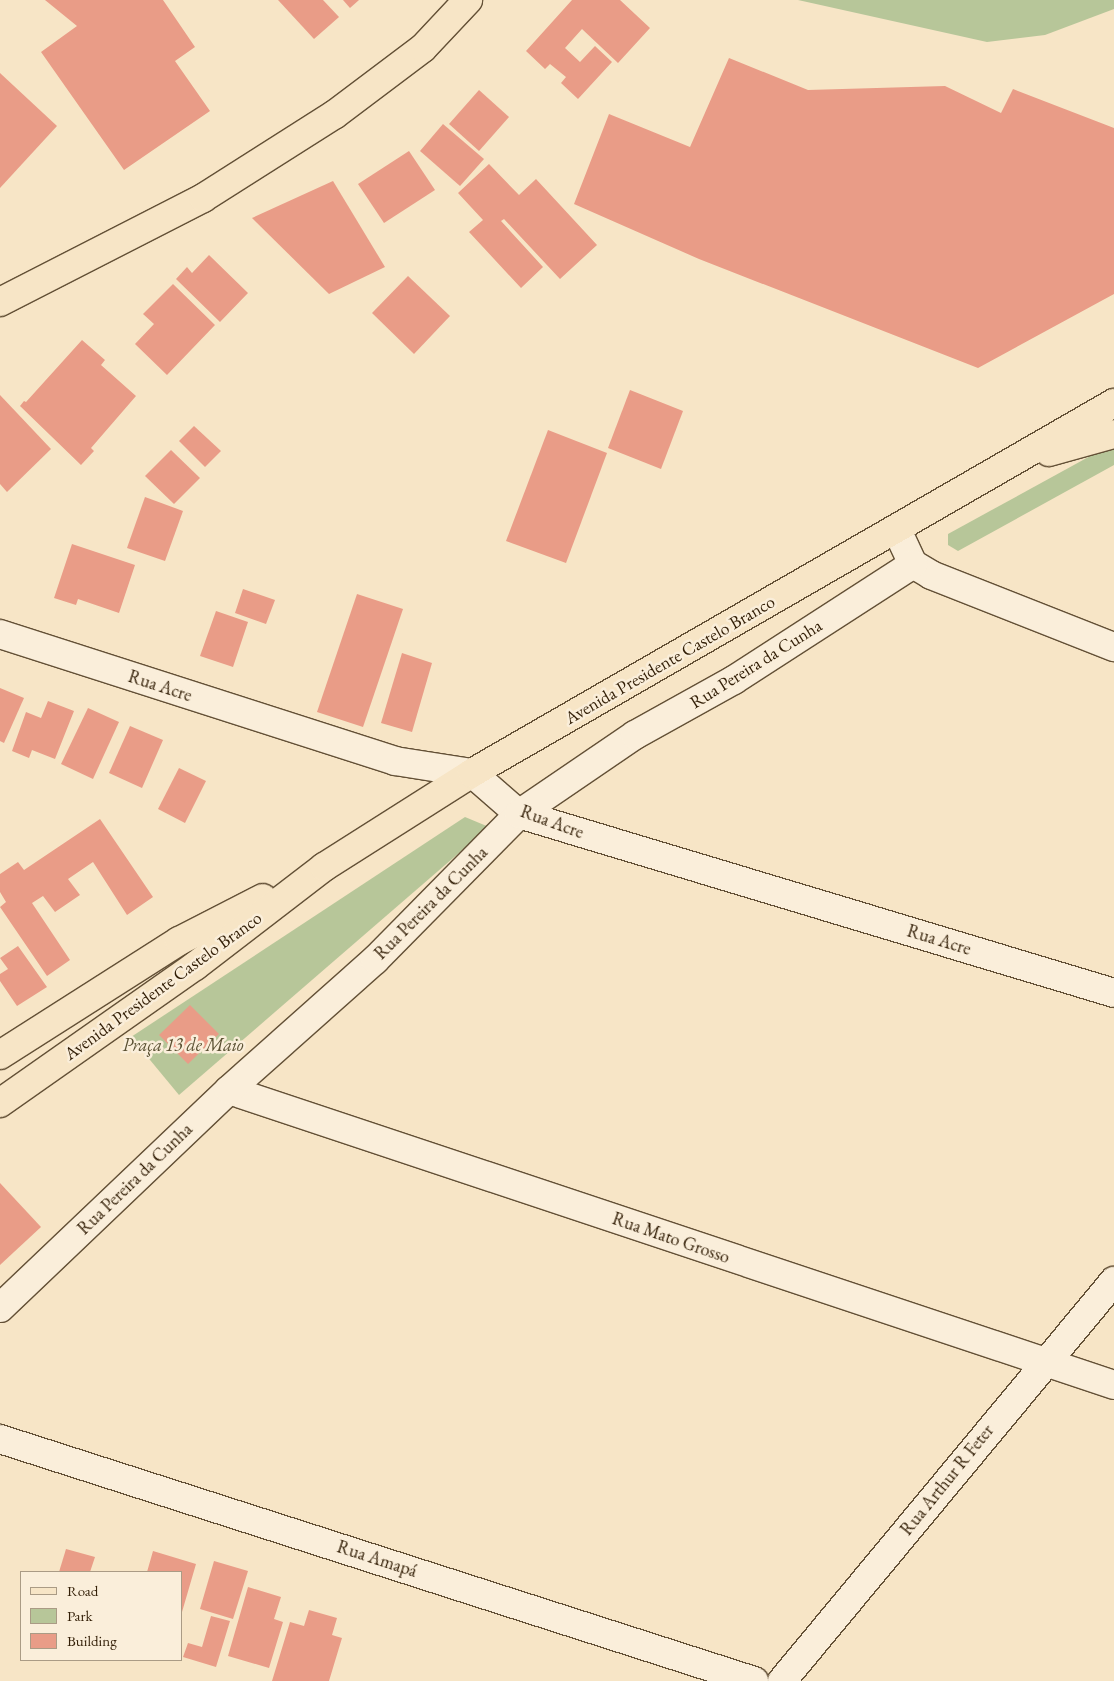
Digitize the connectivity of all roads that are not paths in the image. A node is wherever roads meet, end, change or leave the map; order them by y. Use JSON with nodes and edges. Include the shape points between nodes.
{"nodes":[{"id":1,"x":468,"y":0,"type":"edge"},
{"id":2,"x":2,"y":297,"type":"edge"},
{"id":3,"x":1114,"y":403,"type":"edge"},
{"id":4,"x":1114,"y":434,"type":"edge"},
{"id":5,"x":1021,"y":459,"type":"junction"},
{"id":6,"x":897,"y":530,"type":"junction"},
{"id":7,"x":914,"y":564,"type":"junction"},
{"id":8,"x":0,"y":634,"type":"edge"},
{"id":9,"x":1114,"y":647,"type":"edge"},
{"id":10,"x":472,"y":773,"type":"junction"},
{"id":11,"x":519,"y":814,"type":"junction"},
{"id":12,"x":324,"y":867,"type":"junction"},
{"id":13,"x":1114,"y":993,"type":"edge"},
{"id":14,"x":0,"y":1055,"type":"edge"},
{"id":15,"x":0,"y":1084,"type":"edge"},
{"id":16,"x":229,"y":1090,"type":"junction"},
{"id":17,"x":0,"y":1103,"type":"edge"},
{"id":18,"x":1114,"y":1281,"type":"edge"},
{"id":19,"x":0,"y":1308,"type":"edge"},
{"id":20,"x":1043,"y":1363,"type":"junction"},
{"id":21,"x":1114,"y":1385,"type":"edge"},
{"id":22,"x":0,"y":1438,"type":"edge"},
{"id":23,"x":754,"y":1681,"type":"edge"},
{"id":24,"x":782,"y":1681,"type":"edge"}],
"edges":[{"from":1,"to":2,"type":"main road","via":[[423,48],[334,115],[203,198]]},
{"from":3,"to":5,"type":"main road","name":"Avenida Presidente Castelo Branco"},
{"from":4,"to":5,"type":"main road","name":"Avenida Presidente Castelo Branco"},
{"from":5,"to":6,"type":"main road","name":"Avenida Presidente Castelo Branco"},
{"from":6,"to":7,"type":"street"},
{"from":6,"to":10,"type":"main road","name":"Avenida Presidente Castelo Branco"},
{"from":7,"to":9,"type":"street","via":[[931,575]]},
{"from":7,"to":11,"type":"street","name":"Rua Pereira da Cunha","via":[[734,680],[635,736]]},
{"from":8,"to":10,"type":"street","name":"Rua Acre","via":[[395,760]]},
{"from":10,"to":11,"type":"street","name":"Rua Acre"},
{"from":10,"to":12,"type":"main road","name":"Avenida Presidente Castelo Branco"},
{"from":11,"to":13,"type":"street","name":"Rua Acre"},
{"from":11,"to":16,"type":"street","name":"Rua Pereira da Cunha","via":[[375,960]]},
{"from":12,"to":14,"type":"main road","name":"Avenida Presidente Castelo Branco","via":[[179,941]]},
{"from":12,"to":15,"type":"main road","via":[[186,955]]},
{"from":12,"to":17,"type":"main road","name":"Avenida Presidente Castelo Branco","via":[[195,966]]},
{"from":16,"to":19,"type":"street","name":"Rua Pereira da Cunha"},
{"from":16,"to":20,"type":"street","name":"Rua Mato Grosso"},
{"from":18,"to":20,"type":"street","name":"Rua Arthur R Feter"},
{"from":20,"to":21,"type":"street","name":"Rua Mato Grosso"},
{"from":20,"to":24,"type":"street","name":"Rua Arthur R Feter"},
{"from":22,"to":23,"type":"street","name":"Rua Amapá"}]}
